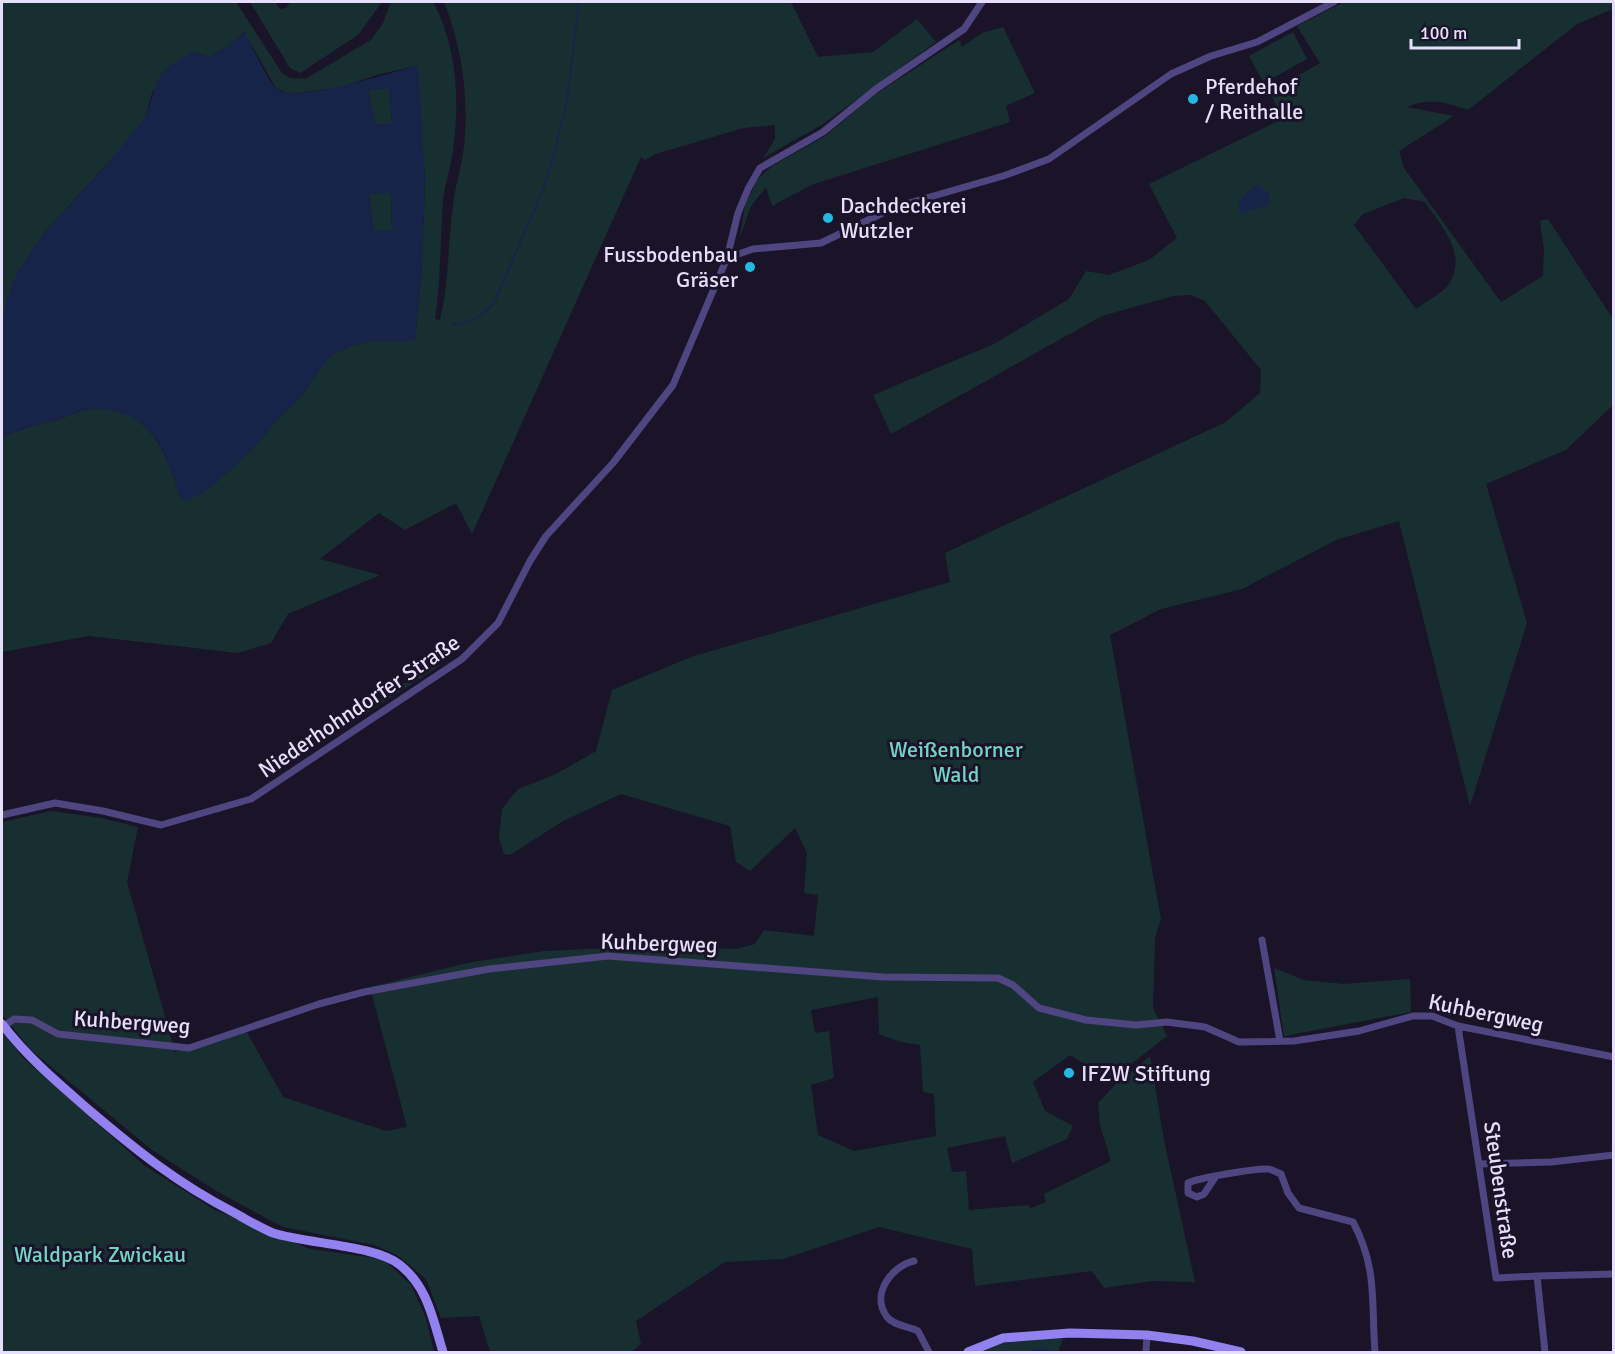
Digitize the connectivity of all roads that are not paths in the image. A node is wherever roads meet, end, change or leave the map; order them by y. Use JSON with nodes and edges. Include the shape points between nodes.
{"nodes":[{"id":1,"x":982,"y":2,"type":"edge"},
{"id":2,"x":1334,"y":2,"type":"edge"},
{"id":3,"x":727,"y":258,"type":"junction"},
{"id":4,"x":2,"y":815,"type":"edge"},
{"id":5,"x":1262,"y":940,"type":"dead end"},
{"id":6,"x":2,"y":1026,"type":"edge"},
{"id":7,"x":1458,"y":1026,"type":"junction"},
{"id":8,"x":1280,"y":1041,"type":"junction"},
{"id":9,"x":1614,"y":1057,"type":"edge"},
{"id":10,"x":1614,"y":1155,"type":"edge"},
{"id":11,"x":1479,"y":1164,"type":"junction"},
{"id":12,"x":1216,"y":1176,"type":"dead end"},
{"id":13,"x":914,"y":1261,"type":"dead end"},
{"id":14,"x":1614,"y":1274,"type":"edge"},
{"id":15,"x":1537,"y":1276,"type":"junction"},
{"id":16,"x":1147,"y":1335,"type":"junction"},
{"id":17,"x":443,"y":1353,"type":"edge"},
{"id":18,"x":929,"y":1353,"type":"edge"},
{"id":19,"x":968,"y":1353,"type":"edge"},
{"id":20,"x":1146,"y":1353,"type":"edge"},
{"id":21,"x":1241,"y":1353,"type":"edge"},
{"id":22,"x":1375,"y":1353,"type":"edge"},
{"id":23,"x":1545,"y":1353,"type":"edge"}],
"edges":[{"from":1,"to":3,"type":"street","name":"Niederhohndorfer Straße","via":[[964,29],[876,88],[822,132],[760,168],[738,213]]},
{"from":2,"to":3,"type":"street","via":[[1257,42],[1170,74],[1049,159],[895,207],[821,243],[753,249]]},
{"from":3,"to":4,"type":"street","name":"Niederhohndorfer Straße","via":[[668,393],[613,463],[546,536],[504,615],[462,660],[251,799],[161,825],[55,803]]},
{"from":5,"to":8,"type":"street"},
{"from":6,"to":8,"type":"street","name":"Kuhbergweg","via":[[14,1019],[32,1020],[58,1034],[189,1048],[364,992],[489,969],[608,956],[883,977],[998,978],[1013,985],[1039,1008],[1086,1020],[1167,1022],[1205,1027],[1239,1042]]},
{"from":6,"to":17,"type":"main road","via":[[48,1074],[152,1163],[217,1204],[271,1232],[310,1243],[368,1251],[400,1264],[423,1292]]},
{"from":7,"to":8,"type":"street","name":"Kuhbergweg","via":[[1432,1016],[1413,1016],[1359,1030]]},
{"from":7,"to":9,"type":"street","name":"Kuhbergweg"},
{"from":7,"to":11,"type":"street","name":"Steubenstraße"},
{"from":10,"to":11,"type":"street"},
{"from":11,"to":15,"type":"street","name":"Steubenstraße","via":[[1496,1278]]},
{"from":12,"to":22,"type":"street","via":[[1268,1168],[1281,1174],[1299,1208],[1353,1222],[1371,1263]]},
{"from":13,"to":18,"type":"street","via":[[903,1264],[886,1282],[882,1299],[887,1317],[918,1331]]},
{"from":14,"to":15,"type":"street"},
{"from":15,"to":23,"type":"street","name":"Steubenstraße"},
{"from":16,"to":19,"type":"main road","via":[[1027,1334],[1003,1338]]},
{"from":16,"to":20,"type":"street"},
{"from":16,"to":21,"type":"main road"}]}
